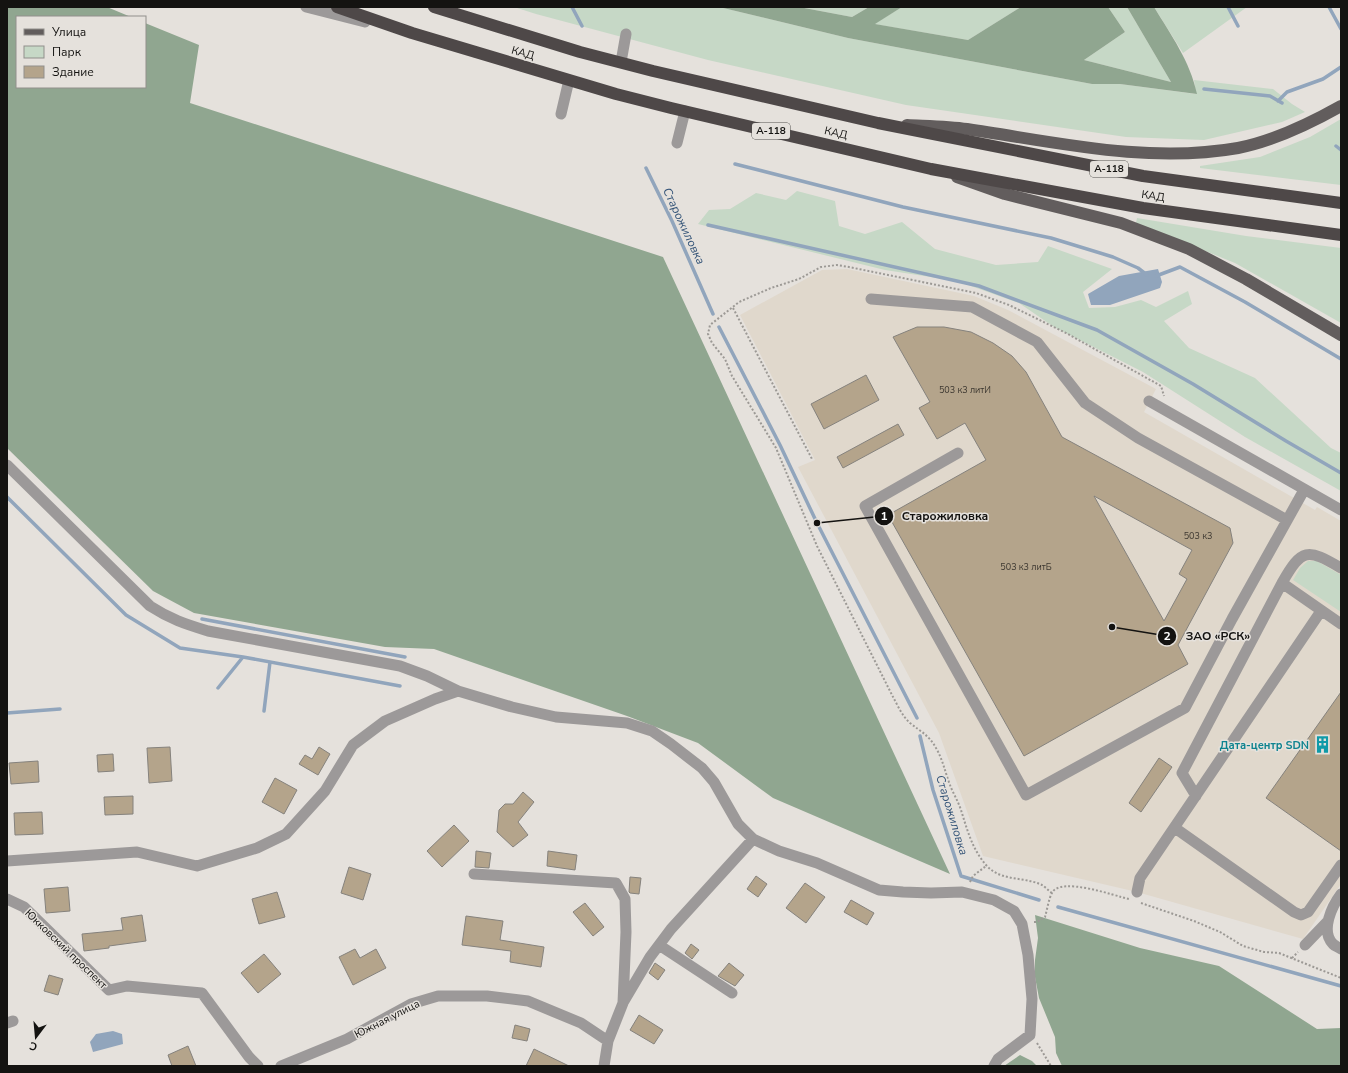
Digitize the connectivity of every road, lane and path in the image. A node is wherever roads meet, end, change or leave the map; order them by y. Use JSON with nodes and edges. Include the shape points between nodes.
{"nodes":[{"id":1,"x":306,"y":7,"type":"edge"},
{"id":2,"x":337,"y":7,"type":"edge"},
{"id":3,"x":434,"y":7,"type":"edge"},
{"id":4,"x":412,"y":34,"type":"junction"},
{"id":5,"x":626,"y":34,"type":"dead end"},
{"id":6,"x":621,"y":62,"type":"junction"},
{"id":7,"x":569,"y":80,"type":"junction"},
{"id":8,"x":1341,"y":106,"type":"edge"},
{"id":9,"x":685,"y":111,"type":"junction"},
{"id":10,"x":561,"y":114,"type":"dead end"},
{"id":11,"x":878,"y":123,"type":"junction"},
{"id":12,"x":677,"y":143,"type":"dead end"},
{"id":13,"x":932,"y":168,"type":"junction"},
{"id":14,"x":1341,"y":203,"type":"edge"},
{"id":15,"x":1341,"y":235,"type":"edge"},
{"id":16,"x":821,"y":267,"type":"dead end"},
{"id":17,"x":871,"y":299,"type":"dead end"},
{"id":18,"x":732,"y":308,"type":"junction"},
{"id":19,"x":1341,"y":335,"type":"edge"},
{"id":20,"x":1149,"y":401,"type":"dead end"},
{"id":21,"x":958,"y":453,"type":"dead end"},
{"id":22,"x":812,"y":459,"type":"dead end"},
{"id":23,"x":7,"y":465,"type":"edge"},
{"id":24,"x":1304,"y":490,"type":"junction"},
{"id":25,"x":1341,"y":510,"type":"edge"},
{"id":26,"x":1287,"y":520,"type":"junction"},
{"id":27,"x":1341,"y":568,"type":"edge"},
{"id":28,"x":1282,"y":583,"type":"junction"},
{"id":29,"x":1322,"y":611,"type":"junction"},
{"id":30,"x":1341,"y":624,"type":"edge"},
{"id":31,"x":458,"y":691,"type":"junction"},
{"id":32,"x":1196,"y":796,"type":"junction"},
{"id":33,"x":1175,"y":828,"type":"junction"},
{"id":34,"x":753,"y":839,"type":"junction"},
{"id":35,"x":7,"y":861,"type":"edge"},
{"id":36,"x":986,"y":865,"type":"junction"},
{"id":37,"x":1341,"y":865,"type":"edge"},
{"id":38,"x":474,"y":874,"type":"dead end"},
{"id":39,"x":970,"y":882,"type":"dead end"},
{"id":40,"x":1137,"y":892,"type":"dead end"},
{"id":41,"x":1052,"y":893,"type":"junction"},
{"id":42,"x":1341,"y":894,"type":"edge"},
{"id":43,"x":7,"y":899,"type":"edge"},
{"id":44,"x":1328,"y":921,"type":"junction"},
{"id":45,"x":1037,"y":922,"type":"dead end"},
{"id":46,"x":659,"y":945,"type":"junction"},
{"id":47,"x":1305,"y":945,"type":"dead end"},
{"id":48,"x":1341,"y":949,"type":"edge"},
{"id":49,"x":1341,"y":978,"type":"edge"},
{"id":50,"x":732,"y":992,"type":"dead end"},
{"id":51,"x":623,"y":1003,"type":"junction"},
{"id":52,"x":1030,"y":1035,"type":"junction"},
{"id":53,"x":608,"y":1041,"type":"junction"},
{"id":54,"x":258,"y":1066,"type":"edge"},
{"id":55,"x":281,"y":1066,"type":"edge"},
{"id":56,"x":604,"y":1066,"type":"edge"},
{"id":57,"x":994,"y":1066,"type":"edge"},
{"id":58,"x":1051,"y":1066,"type":"edge"}],
"edges":[{"from":1,"to":4,"type":"street"},
{"from":2,"to":4,"type":"highway","name":"КАД","number":"А-118"},
{"from":3,"to":6,"type":"highway","name":"КАД","number":"А-118"},
{"from":4,"to":7,"type":"highway","name":"КАД","number":"А-118"},
{"from":5,"to":6,"type":"street"},
{"from":6,"to":11,"type":"highway","name":"КАД","number":"А-118"},
{"from":7,"to":9,"type":"highway","name":"КАД","number":"А-118"},
{"from":7,"to":10,"type":"street"},
{"from":8,"to":11,"type":"main road","via":[[1314,122],[1275,137],[1239,148],[1194,153],[1129,152],[1040,141],[966,128]]},
{"from":9,"to":12,"type":"street"},
{"from":9,"to":13,"type":"highway","name":"КАД","number":"А-118"},
{"from":11,"to":14,"type":"highway","name":"КАД","number":"А-118","via":[[1143,176]]},
{"from":13,"to":15,"type":"highway","name":"КАД","number":"А-118","via":[[1143,208]]},
{"from":13,"to":19,"type":"main road","via":[[1005,194],[1121,223],[1189,249]]},
{"from":16,"to":18,"type":"path","via":[[799,279],[739,302]]},
{"from":17,"to":26,"type":"street","via":[[972,308],[1037,342],[1085,403],[1138,438]]},
{"from":18,"to":22,"type":"path"},
{"from":18,"to":36,"type":"path","via":[[710,325],[708,334],[712,343],[725,359],[732,376],[776,448],[817,546],[892,695],[910,723],[925,733],[936,746],[971,841]]},
{"from":20,"to":24,"type":"street"},
{"from":21,"to":26,"type":"street","via":[[865,506],[1026,795],[1185,708]]},
{"from":23,"to":31,"type":"street","via":[[150,606],[165,616],[208,631],[400,666]]},
{"from":24,"to":25,"type":"street"},
{"from":24,"to":26,"type":"street"},
{"from":27,"to":28,"type":"street","via":[[1321,556],[1308,554],[1293,565]]},
{"from":28,"to":29,"type":"street"},
{"from":28,"to":32,"type":"street","via":[[1182,773]]},
{"from":29,"to":30,"type":"street"},
{"from":29,"to":32,"type":"street"},
{"from":31,"to":34,"type":"street","via":[[512,708],[556,717],[627,723],[652,731],[702,768],[714,782],[738,824]]},
{"from":31,"to":35,"type":"street","via":[[385,721],[353,745],[325,791],[286,834],[257,848],[197,866],[136,852]]},
{"from":32,"to":33,"type":"street"},
{"from":33,"to":37,"type":"street","via":[[1294,912],[1301,914],[1308,912]]},
{"from":33,"to":40,"type":"street","via":[[1140,878]]},
{"from":34,"to":46,"type":"street","via":[[671,928]]},
{"from":34,"to":52,"type":"street","via":[[879,890],[917,893],[962,892],[994,900],[1014,911],[1022,924],[1028,955],[1032,999]]},
{"from":36,"to":39,"type":"path"},
{"from":36,"to":41,"type":"path","via":[[1004,877],[1034,882]]},
{"from":38,"to":51,"type":"street","via":[[616,883],[625,899]]},
{"from":41,"to":45,"type":"path","via":[[1045,917]]},
{"from":41,"to":49,"type":"path","via":[[1055,888],[1061,886],[1076,886],[1136,901],[1194,921],[1244,946],[1279,954]]},
{"from":42,"to":44,"type":"street"},
{"from":43,"to":54,"type":"street","name":"Юкковский проспект","via":[[24,907],[109,990],[127,986],[202,993]]},
{"from":44,"to":47,"type":"street"},
{"from":44,"to":48,"type":"street","via":[[1327,931],[1332,943]]},
{"from":46,"to":50,"type":"street"},
{"from":46,"to":51,"type":"street"},
{"from":51,"to":53,"type":"street"},
{"from":52,"to":57,"type":"street"},
{"from":52,"to":58,"type":"path"},
{"from":53,"to":55,"type":"street","name":"Южная улица","via":[[581,1023],[528,1001],[487,996],[438,996],[411,1004],[348,1040]]},
{"from":53,"to":56,"type":"street"}]}
